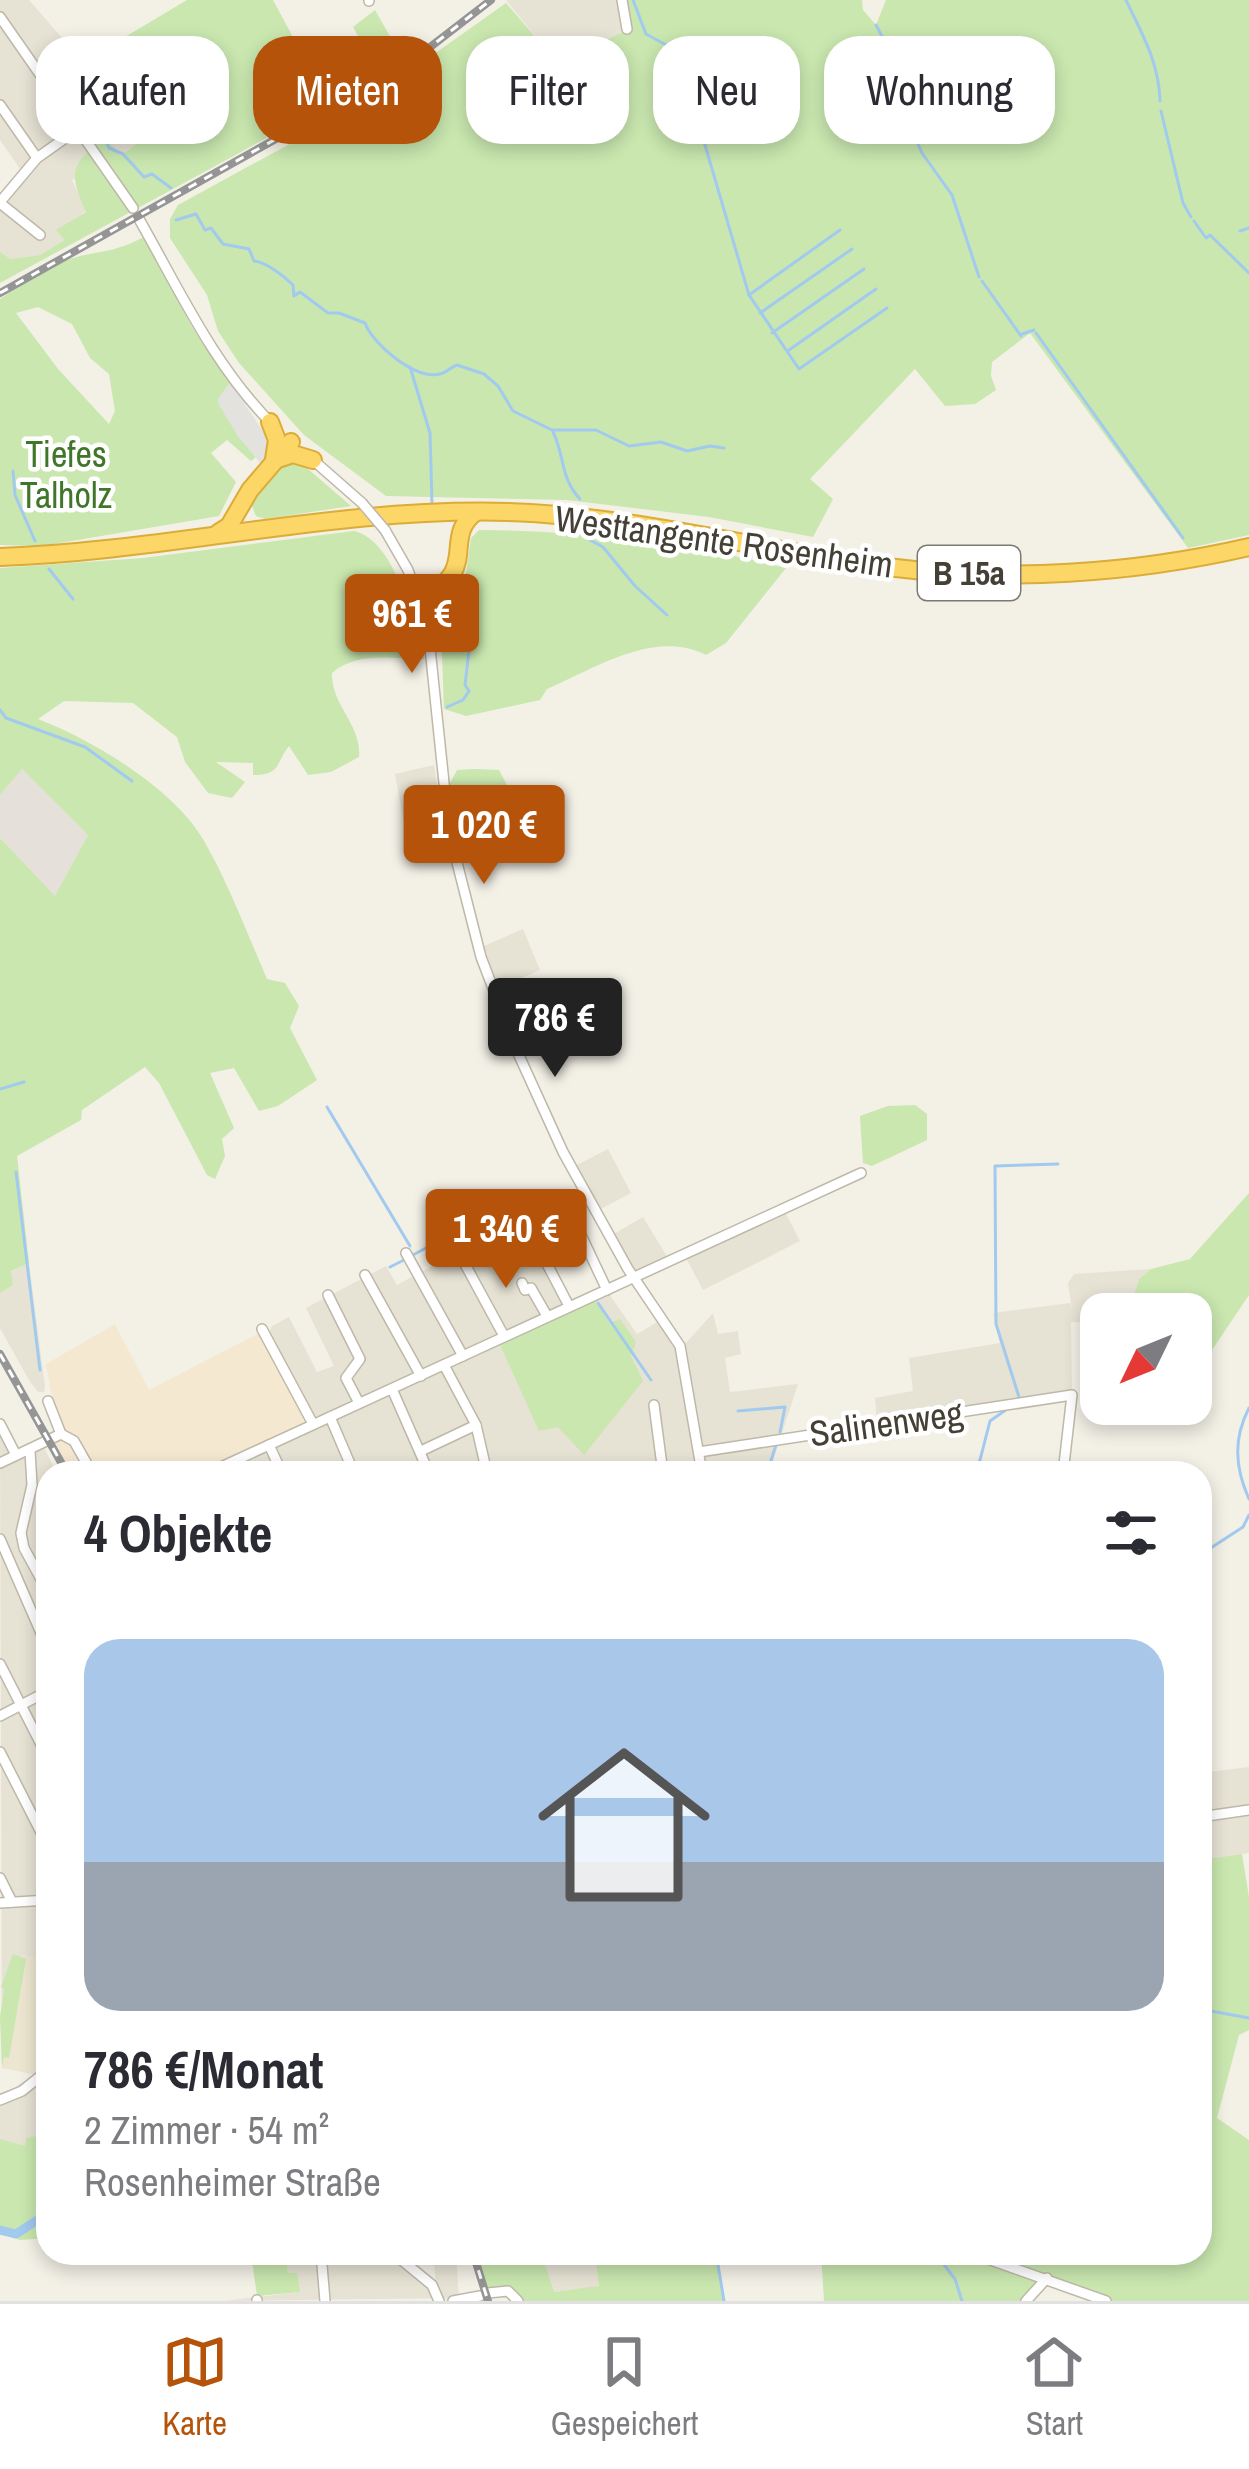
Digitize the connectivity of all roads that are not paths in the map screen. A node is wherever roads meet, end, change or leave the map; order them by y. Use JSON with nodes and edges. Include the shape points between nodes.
{"nodes":[{"id":1,"x":622,"y":0,"type":"edge"},
{"id":2,"x":0,"y":16,"type":"edge"},
{"id":3,"x":627,"y":28,"type":"dead end"},
{"id":4,"x":36,"y":68,"type":"edge"},
{"id":5,"x":0,"y":105,"type":"edge"},
{"id":6,"x":57,"y":144,"type":"edge"},
{"id":7,"x":88,"y":144,"type":"edge"},
{"id":8,"x":37,"y":158,"type":"junction"},
{"id":9,"x":0,"y":202,"type":"edge"},
{"id":10,"x":133,"y":208,"type":"dead end"},
{"id":11,"x":140,"y":219,"type":"dead end"},
{"id":12,"x":40,"y":235,"type":"dead end"},
{"id":13,"x":270,"y":422,"type":"junction"},
{"id":14,"x":291,"y":442,"type":"junction"},
{"id":15,"x":274,"y":460,"type":"junction"},
{"id":16,"x":313,"y":460,"type":"junction"},
{"id":17,"x":247,"y":495,"type":"junction"},
{"id":18,"x":446,"y":512,"type":"junction"},
{"id":19,"x":476,"y":512,"type":"junction"},
{"id":20,"x":270,"y":527,"type":"junction"},
{"id":21,"x":460,"y":531,"type":"junction"},
{"id":22,"x":216,"y":534,"type":"junction"},
{"id":23,"x":1249,"y":547,"type":"edge"},
{"id":24,"x":0,"y":556,"type":"edge"},
{"id":25,"x":419,"y":597,"type":"junction"},
{"id":26,"x":861,"y":1173,"type":"dead end"},
{"id":27,"x":447,"y":1231,"type":"dead end"},
{"id":28,"x":406,"y":1253,"type":"dead end"},
{"id":29,"x":365,"y":1275,"type":"dead end"},
{"id":30,"x":634,"y":1279,"type":"junction"},
{"id":31,"x":522,"y":1283,"type":"dead end"},
{"id":32,"x":607,"y":1290,"type":"junction"},
{"id":33,"x":328,"y":1295,"type":"dead end"},
{"id":34,"x":569,"y":1306,"type":"junction"},
{"id":35,"x":547,"y":1316,"type":"junction"},
{"id":36,"x":262,"y":1329,"type":"dead end"},
{"id":37,"x":505,"y":1336,"type":"junction"},
{"id":38,"x":463,"y":1356,"type":"junction"},
{"id":39,"x":444,"y":1365,"type":"junction"},
{"id":40,"x":421,"y":1376,"type":"junction"},
{"id":41,"x":392,"y":1389,"type":"junction"},
{"id":42,"x":48,"y":1400,"type":"dead end"},
{"id":43,"x":359,"y":1403,"type":"junction"},
{"id":44,"x":654,"y":1405,"type":"dead end"},
{"id":45,"x":330,"y":1417,"type":"junction"},
{"id":46,"x":0,"y":1424,"type":"edge"},
{"id":47,"x":313,"y":1424,"type":"junction"},
{"id":48,"x":476,"y":1426,"type":"junction"},
{"id":49,"x":61,"y":1434,"type":"junction"},
{"id":50,"x":269,"y":1445,"type":"junction"},
{"id":51,"x":33,"y":1448,"type":"junction"},
{"id":52,"x":422,"y":1451,"type":"junction"},
{"id":53,"x":699,"y":1452,"type":"junction"},
{"id":54,"x":16,"y":1455,"type":"junction"},
{"id":55,"x":85,"y":1461,"type":"edge"},
{"id":56,"x":234,"y":1461,"type":"edge"},
{"id":57,"x":276,"y":1461,"type":"edge"},
{"id":58,"x":349,"y":1461,"type":"edge"},
{"id":59,"x":425,"y":1461,"type":"edge"},
{"id":60,"x":484,"y":1461,"type":"edge"},
{"id":61,"x":661,"y":1461,"type":"edge"},
{"id":62,"x":700,"y":1461,"type":"edge"},
{"id":63,"x":1064,"y":1461,"type":"edge"},
{"id":64,"x":0,"y":1463,"type":"edge"},
{"id":65,"x":0,"y":1539,"type":"edge"},
{"id":66,"x":36,"y":1570,"type":"edge"},
{"id":67,"x":36,"y":1622,"type":"edge"},
{"id":68,"x":0,"y":1664,"type":"edge"},
{"id":69,"x":36,"y":1697,"type":"edge"},
{"id":70,"x":21,"y":1705,"type":"junction"},
{"id":71,"x":0,"y":1716,"type":"edge"},
{"id":72,"x":36,"y":1734,"type":"edge"},
{"id":73,"x":0,"y":1752,"type":"edge"},
{"id":74,"x":1249,"y":1810,"type":"edge"},
{"id":75,"x":1212,"y":1815,"type":"edge"},
{"id":76,"x":36,"y":1822,"type":"edge"},
{"id":77,"x":0,"y":1878,"type":"edge"},
{"id":78,"x":36,"y":1901,"type":"edge"},
{"id":79,"x":6,"y":1903,"type":"edge"},
{"id":80,"x":36,"y":2080,"type":"edge"},
{"id":81,"x":0,"y":2099,"type":"edge"},
{"id":82,"x":322,"y":2265,"type":"edge"},
{"id":83,"x":408,"y":2265,"type":"edge"},
{"id":84,"x":1007,"y":2265,"type":"edge"},
{"id":85,"x":1047,"y":2278,"type":"junction"},
{"id":86,"x":462,"y":2300,"type":"edge"},
{"id":87,"x":325,"y":2301,"type":"edge"},
{"id":88,"x":439,"y":2301,"type":"edge"},
{"id":89,"x":453,"y":2301,"type":"edge"},
{"id":90,"x":518,"y":2301,"type":"edge"},
{"id":91,"x":1027,"y":2301,"type":"edge"},
{"id":92,"x":1106,"y":2301,"type":"edge"}],
"edges":[{"from":1,"to":3,"type":"street"},
{"from":2,"to":4,"type":"street"},
{"from":5,"to":8,"type":"street"},
{"from":6,"to":8,"type":"street"},
{"from":7,"to":10,"type":"street"},
{"from":8,"to":9,"type":"street"},
{"from":9,"to":12,"type":"street"},
{"from":11,"to":13,"type":"street","via":[[213,351]]},
{"from":13,"to":14,"type":"street"},
{"from":13,"to":15,"type":"highway","via":[[278,440]]},
{"from":14,"to":15,"type":"highway"},
{"from":14,"to":16,"type":"street"},
{"from":15,"to":16,"type":"highway"},
{"from":15,"to":17,"type":"highway"},
{"from":16,"to":25,"type":"street","bridge":true,"via":[[385,530]]},
{"from":17,"to":20,"type":"highway","via":[[249,513]]},
{"from":17,"to":22,"type":"highway"},
{"from":18,"to":19,"type":"highway","name":"Westtangente Rosenheim","number":"B 15a"},
{"from":18,"to":20,"type":"highway","name":"Westtangente Rosenheim","number":"B 15a"},
{"from":18,"to":21,"type":"highway"},
{"from":19,"to":21,"type":"highway"},
{"from":19,"to":23,"type":"highway","name":"Westtangente Rosenheim","number":"B 15a","via":[[629,523],[891,568],[974,573],[1103,569]]},
{"from":20,"to":22,"type":"highway","number":"B 15a"},
{"from":21,"to":25,"type":"highway","via":[[455,572]]},
{"from":22,"to":24,"type":"highway","number":"B 15a"},
{"from":25,"to":30,"type":"street","via":[[444,801],[487,975],[563,1152]]},
{"from":26,"to":30,"type":"street"},
{"from":27,"to":37,"type":"street"},
{"from":28,"to":38,"type":"street"},
{"from":29,"to":40,"type":"street"},
{"from":30,"to":32,"type":"street"},
{"from":30,"to":53,"type":"street","via":[[680,1346]]},
{"from":31,"to":35,"type":"street"},
{"from":32,"to":34,"type":"street"},
{"from":32,"to":34,"type":"street","via":[[565,1199],[524,1220]]},
{"from":33,"to":43,"type":"street","via":[[360,1359],[346,1378]]},
{"from":34,"to":35,"type":"street"},
{"from":35,"to":37,"type":"street"},
{"from":36,"to":47,"type":"street"},
{"from":37,"to":38,"type":"street"},
{"from":38,"to":39,"type":"street"},
{"from":39,"to":40,"type":"street"},
{"from":39,"to":48,"type":"street"},
{"from":40,"to":41,"type":"street"},
{"from":41,"to":43,"type":"street"},
{"from":41,"to":52,"type":"street"},
{"from":42,"to":49,"type":"street"},
{"from":43,"to":45,"type":"street"},
{"from":44,"to":61,"type":"street"},
{"from":45,"to":47,"type":"street"},
{"from":45,"to":58,"type":"street"},
{"from":46,"to":54,"type":"street"},
{"from":47,"to":50,"type":"street"},
{"from":48,"to":52,"type":"street"},
{"from":48,"to":60,"type":"street"},
{"from":49,"to":51,"type":"street"},
{"from":49,"to":55,"type":"street"},
{"from":50,"to":56,"type":"street"},
{"from":50,"to":57,"type":"street"},
{"from":51,"to":54,"type":"street"},
{"from":51,"to":66,"type":"street","via":[[22,1533]]},
{"from":52,"to":59,"type":"street"},
{"from":53,"to":62,"type":"street"},
{"from":53,"to":63,"type":"street","name":"Salinenweg","via":[[1072,1395]]},
{"from":54,"to":64,"type":"street"},
{"from":65,"to":67,"type":"street"},
{"from":68,"to":70,"type":"street"},
{"from":69,"to":70,"type":"street"},
{"from":70,"to":71,"type":"street"},
{"from":70,"to":72,"type":"street"},
{"from":73,"to":76,"type":"street"},
{"from":74,"to":75,"type":"street"},
{"from":77,"to":79,"type":"street"},
{"from":78,"to":79,"type":"street"},
{"from":80,"to":81,"type":"street"},
{"from":82,"to":87,"type":"street"},
{"from":83,"to":88,"type":"street"},
{"from":84,"to":85,"type":"street"},
{"from":85,"to":91,"type":"street"},
{"from":85,"to":92,"type":"street"},
{"from":86,"to":89,"type":"street"},
{"from":86,"to":90,"type":"street","via":[[508,2291]]}]}
